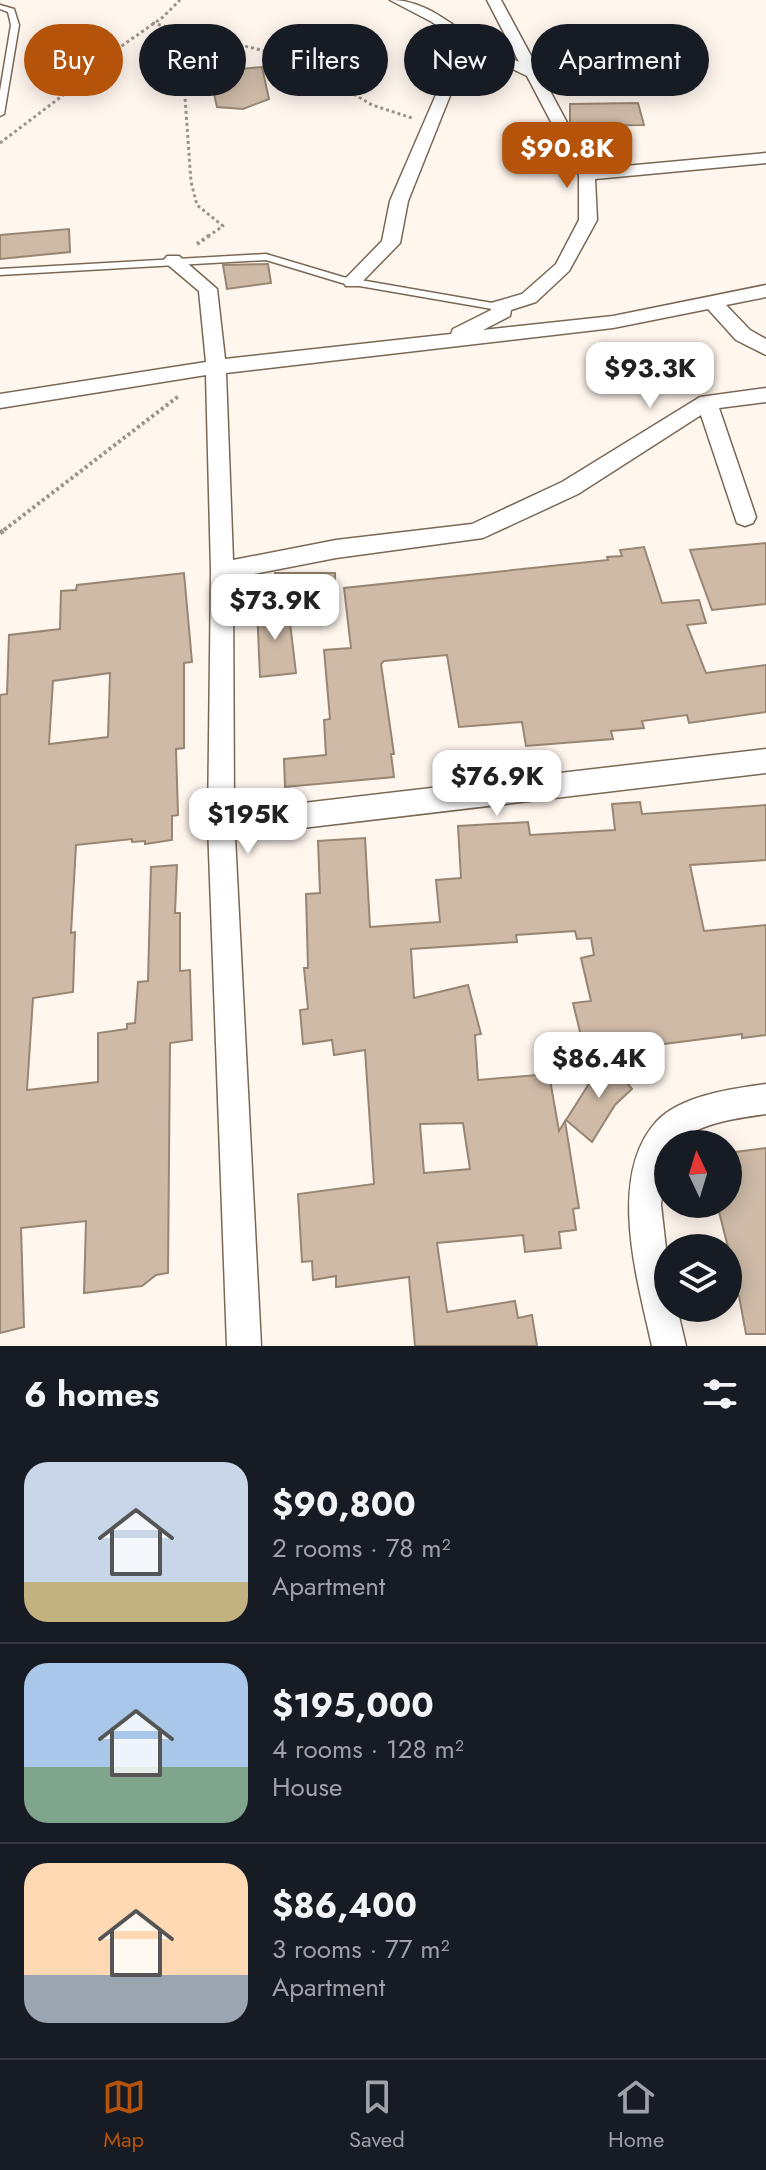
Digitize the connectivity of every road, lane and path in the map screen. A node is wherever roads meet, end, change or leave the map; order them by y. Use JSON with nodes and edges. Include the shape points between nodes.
{"nodes":[{"id":1,"x":180,"y":0,"type":"edge"},
{"id":2,"x":397,"y":0,"type":"edge"},
{"id":3,"x":494,"y":0,"type":"edge"},
{"id":4,"x":0,"y":7,"type":"edge"},
{"id":5,"x":152,"y":23,"type":"junction"},
{"id":6,"x":444,"y":24,"type":"edge"},
{"id":7,"x":531,"y":69,"type":"edge"},
{"id":8,"x":185,"y":96,"type":"edge"},
{"id":9,"x":444,"y":96,"type":"edge"},
{"id":10,"x":545,"y":96,"type":"edge"},
{"id":11,"x":0,"y":114,"type":"edge"},
{"id":12,"x":432,"y":125,"type":"junction"},
{"id":13,"x":0,"y":143,"type":"edge"},
{"id":14,"x":766,"y":158,"type":"edge"},
{"id":15,"x":587,"y":175,"type":"junction"},
{"id":16,"x":173,"y":260,"type":"junction"},
{"id":17,"x":0,"y":272,"type":"edge"},
{"id":18,"x":352,"y":282,"type":"junction"},
{"id":19,"x":766,"y":291,"type":"edge"},
{"id":20,"x":711,"y":301,"type":"junction"},
{"id":21,"x":498,"y":307,"type":"junction"},
{"id":22,"x":447,"y":342,"type":"junction"},
{"id":23,"x":766,"y":348,"type":"edge"},
{"id":24,"x":216,"y":367,"type":"junction"},
{"id":25,"x":766,"y":395,"type":"edge"},
{"id":26,"x":0,"y":401,"type":"edge"},
{"id":27,"x":707,"y":402,"type":"junction"},
{"id":28,"x":745,"y":517,"type":"dead end"},
{"id":29,"x":0,"y":533,"type":"edge"},
{"id":30,"x":222,"y":571,"type":"junction"},
{"id":31,"x":766,"y":761,"type":"edge"},
{"id":32,"x":221,"y":825,"type":"junction"},
{"id":33,"x":766,"y":1099,"type":"edge"},
{"id":34,"x":244,"y":1346,"type":"edge"},
{"id":35,"x":669,"y":1346,"type":"edge"}],
"edges":[{"from":1,"to":5,"type":"path"},
{"from":2,"to":6,"type":"street"},
{"from":3,"to":7,"type":"street"},
{"from":4,"to":11,"type":"lane","via":[[11,11],[15,25]]},
{"from":5,"to":12,"type":"path","via":[[293,58],[372,105]]},
{"from":5,"to":13,"type":"path"},
{"from":8,"to":16,"type":"path","via":[[197,205],[223,226]]},
{"from":9,"to":12,"type":"street"},
{"from":10,"to":15,"type":"street"},
{"from":12,"to":18,"type":"street","via":[[399,201],[391,243]]},
{"from":14,"to":15,"type":"street"},
{"from":15,"to":21,"type":"street","via":[[588,220],[563,267],[529,298]]},
{"from":16,"to":17,"type":"lane"},
{"from":16,"to":18,"type":"lane","via":[[266,257]]},
{"from":16,"to":24,"type":"street","via":[[208,289]]},
{"from":18,"to":21,"type":"lane"},
{"from":19,"to":20,"type":"street"},
{"from":20,"to":22,"type":"street","via":[[613,322]]},
{"from":20,"to":23,"type":"street","via":[[743,335]]},
{"from":21,"to":22,"type":"street","via":[[503,312]]},
{"from":22,"to":24,"type":"street"},
{"from":24,"to":26,"type":"street"},
{"from":24,"to":29,"type":"path"},
{"from":24,"to":30,"type":"street"},
{"from":25,"to":27,"type":"street"},
{"from":27,"to":28,"type":"street"},
{"from":27,"to":30,"type":"street","via":[[570,488],[475,532],[336,549]]},
{"from":30,"to":32,"type":"street"},
{"from":31,"to":32,"type":"street"},
{"from":32,"to":34,"type":"street"},
{"from":33,"to":35,"type":"street","via":[[697,1115],[668,1132],[653,1155],[647,1177],[648,1233]]}]}
